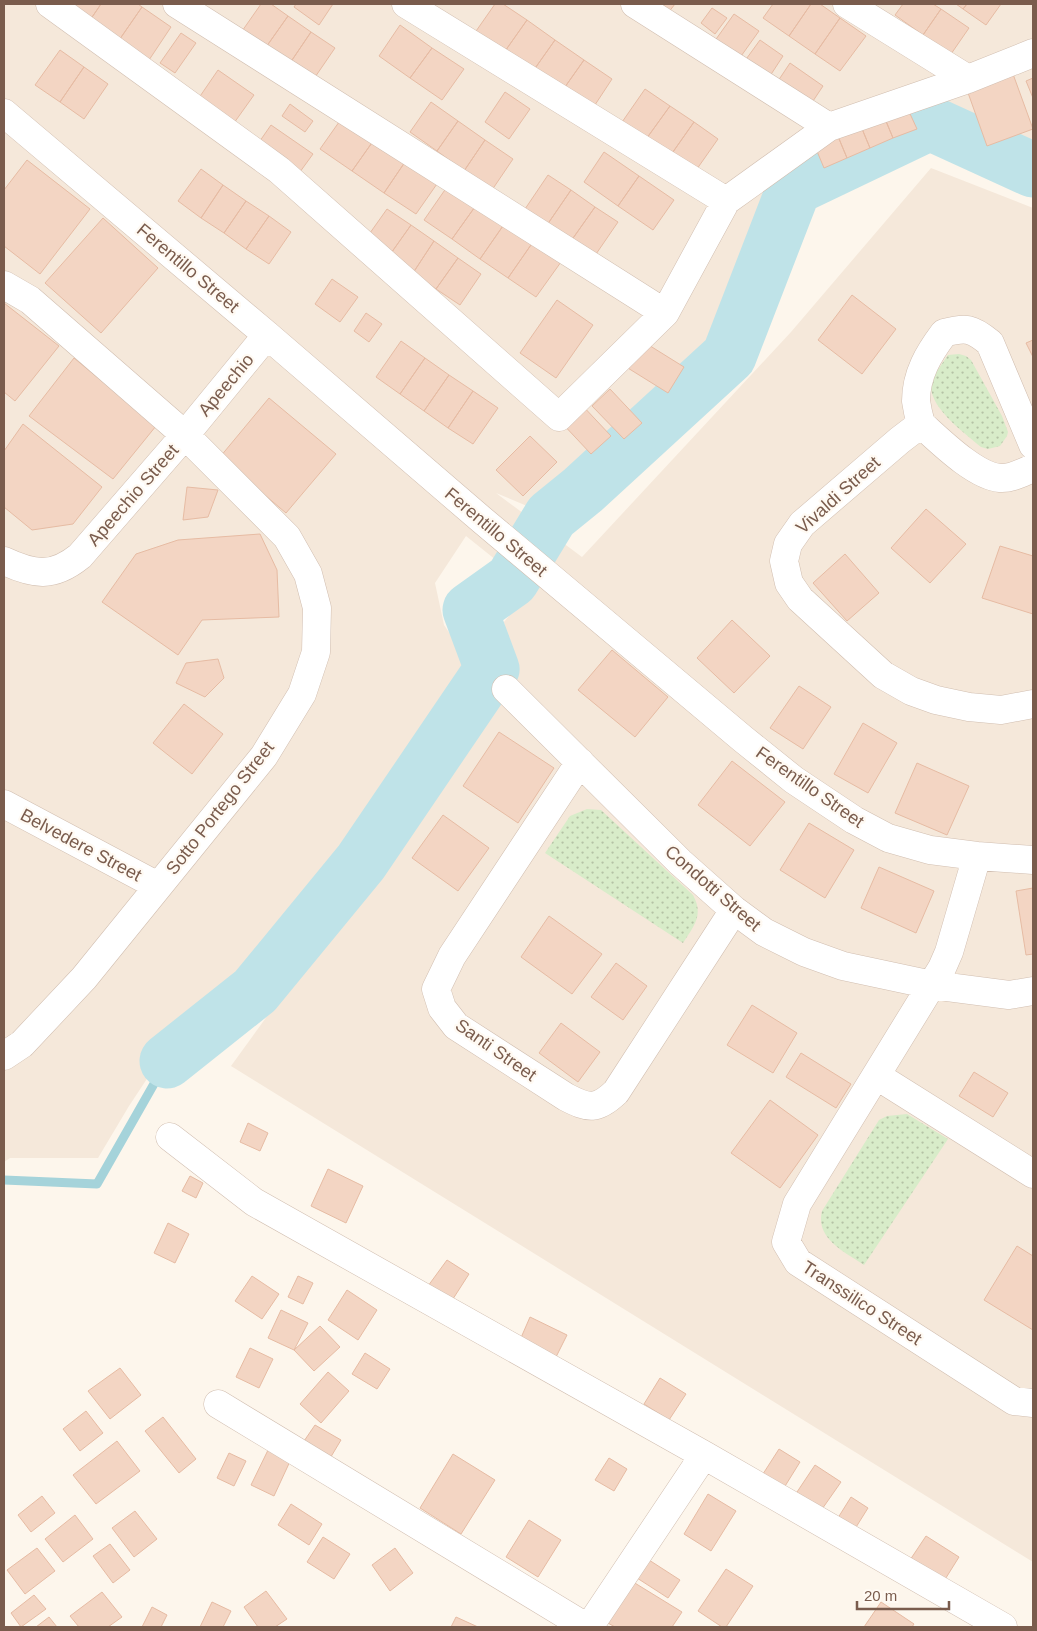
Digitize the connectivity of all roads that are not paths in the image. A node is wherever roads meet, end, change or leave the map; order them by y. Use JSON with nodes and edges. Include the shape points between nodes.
{"nodes":[{"id":1,"x":50,"y":4,"type":"edge"},
{"id":2,"x":177,"y":4,"type":"edge"},
{"id":3,"x":406,"y":4,"type":"edge"},
{"id":4,"x":635,"y":4,"type":"edge"},
{"id":5,"x":846,"y":4,"type":"edge"},
{"id":6,"x":1033,"y":53,"type":"edge"},
{"id":7,"x":968,"y":79,"type":"junction"},
{"id":8,"x":4,"y":113,"type":"edge"},
{"id":9,"x":829,"y":127,"type":"junction"},
{"id":10,"x":726,"y":201,"type":"junction"},
{"id":11,"x":4,"y":285,"type":"edge"},
{"id":12,"x":665,"y":312,"type":"junction"},
{"id":13,"x":267,"y":335,"type":"junction"},
{"id":14,"x":921,"y":424,"type":"junction"},
{"id":15,"x":185,"y":435,"type":"junction"},
{"id":16,"x":1033,"y":445,"type":"edge"},
{"id":17,"x":1033,"y":468,"type":"edge"},
{"id":18,"x":4,"y":561,"type":"edge"},
{"id":19,"x":506,"y":689,"type":"dead end"},
{"id":20,"x":1033,"y":704,"type":"edge"},
{"id":21,"x":580,"y":762,"type":"junction"},
{"id":22,"x":4,"y":804,"type":"edge"},
{"id":23,"x":977,"y":856,"type":"junction"},
{"id":24,"x":1033,"y":860,"type":"edge"},
{"id":25,"x":158,"y":886,"type":"junction"},
{"id":26,"x":734,"y":910,"type":"junction"},
{"id":27,"x":932,"y":985,"type":"junction"},
{"id":28,"x":1033,"y":991,"type":"edge"},
{"id":29,"x":4,"y":1056,"type":"edge"},
{"id":30,"x":876,"y":1076,"type":"junction"},
{"id":31,"x":170,"y":1137,"type":"dead end"},
{"id":32,"x":1033,"y":1174,"type":"edge"},
{"id":33,"x":1033,"y":1403,"type":"edge"},
{"id":34,"x":218,"y":1404,"type":"dead end"},
{"id":35,"x":704,"y":1455,"type":"junction"},
{"id":36,"x":588,"y":1627,"type":"edge"},
{"id":37,"x":1003,"y":1627,"type":"edge"}],
"edges":[{"from":1,"to":12,"type":"street","via":[[279,170],[559,417]]},
{"from":2,"to":12,"type":"street"},
{"from":3,"to":10,"type":"street"},
{"from":4,"to":9,"type":"street"},
{"from":5,"to":7,"type":"street"},
{"from":6,"to":7,"type":"street"},
{"from":7,"to":9,"type":"street"},
{"from":8,"to":13,"type":"street","name":"Ferentillo Street"},
{"from":9,"to":10,"type":"street"},
{"from":10,"to":12,"type":"street"},
{"from":11,"to":15,"type":"street","name":"Apeechio Street","via":[[30,300]]},
{"from":13,"to":15,"type":"street","name":"Apeechio"},
{"from":13,"to":23,"type":"street","name":"Ferentillo Street","via":[[786,774],[854,820],[888,838],[930,850]]},
{"from":14,"to":16,"type":"street","via":[[916,402],[918,378],[944,332],[963,328],[990,344]]},
{"from":14,"to":17,"type":"street","via":[[982,473],[1001,478]]},
{"from":14,"to":20,"type":"street","name":"Vivaldi Street","via":[[802,524],[788,544],[784,561],[789,583],[800,599],[883,675],[911,691],[969,707],[1001,710]]},
{"from":15,"to":18,"type":"street","name":"Apeechio Street","via":[[67,567],[48,572],[24,570]]},
{"from":15,"to":25,"type":"street","name":"Sotto Portego Street","via":[[287,537],[308,574],[315,599],[316,652],[302,694],[264,756]]},
{"from":19,"to":21,"type":"street","name":"Condotti Street"},
{"from":21,"to":26,"type":"street","name":"Condotti Street","via":[[680,862]]},
{"from":21,"to":26,"type":"street","name":"Santi Street","via":[[442,974],[436,989],[442,1008],[456,1026],[566,1097],[594,1107],[616,1092]]},
{"from":22,"to":25,"type":"street","name":"Belvedere Street"},
{"from":23,"to":24,"type":"street","name":"Ferentillo Street"},
{"from":23,"to":27,"type":"street","name":"Transsilico Street","via":[[949,952]]},
{"from":25,"to":29,"type":"street","name":"Sotto Portego Street","via":[[84,978],[22,1044]]},
{"from":26,"to":27,"type":"street","name":"Condotti Street","via":[[764,932],[804,952],[842,966]]},
{"from":27,"to":28,"type":"street","name":"Condotti Street","via":[[1009,995]]},
{"from":27,"to":30,"type":"street","name":"Transsilico Street"},
{"from":30,"to":32,"type":"street"},
{"from":30,"to":33,"type":"street","name":"Transsilico Street","via":[[797,1204],[786,1242],[798,1262],[1007,1397]]},
{"from":31,"to":35,"type":"street","via":[[254,1202]]},
{"from":34,"to":36,"type":"street"},
{"from":35,"to":36,"type":"street"},
{"from":35,"to":37,"type":"street"}]}
